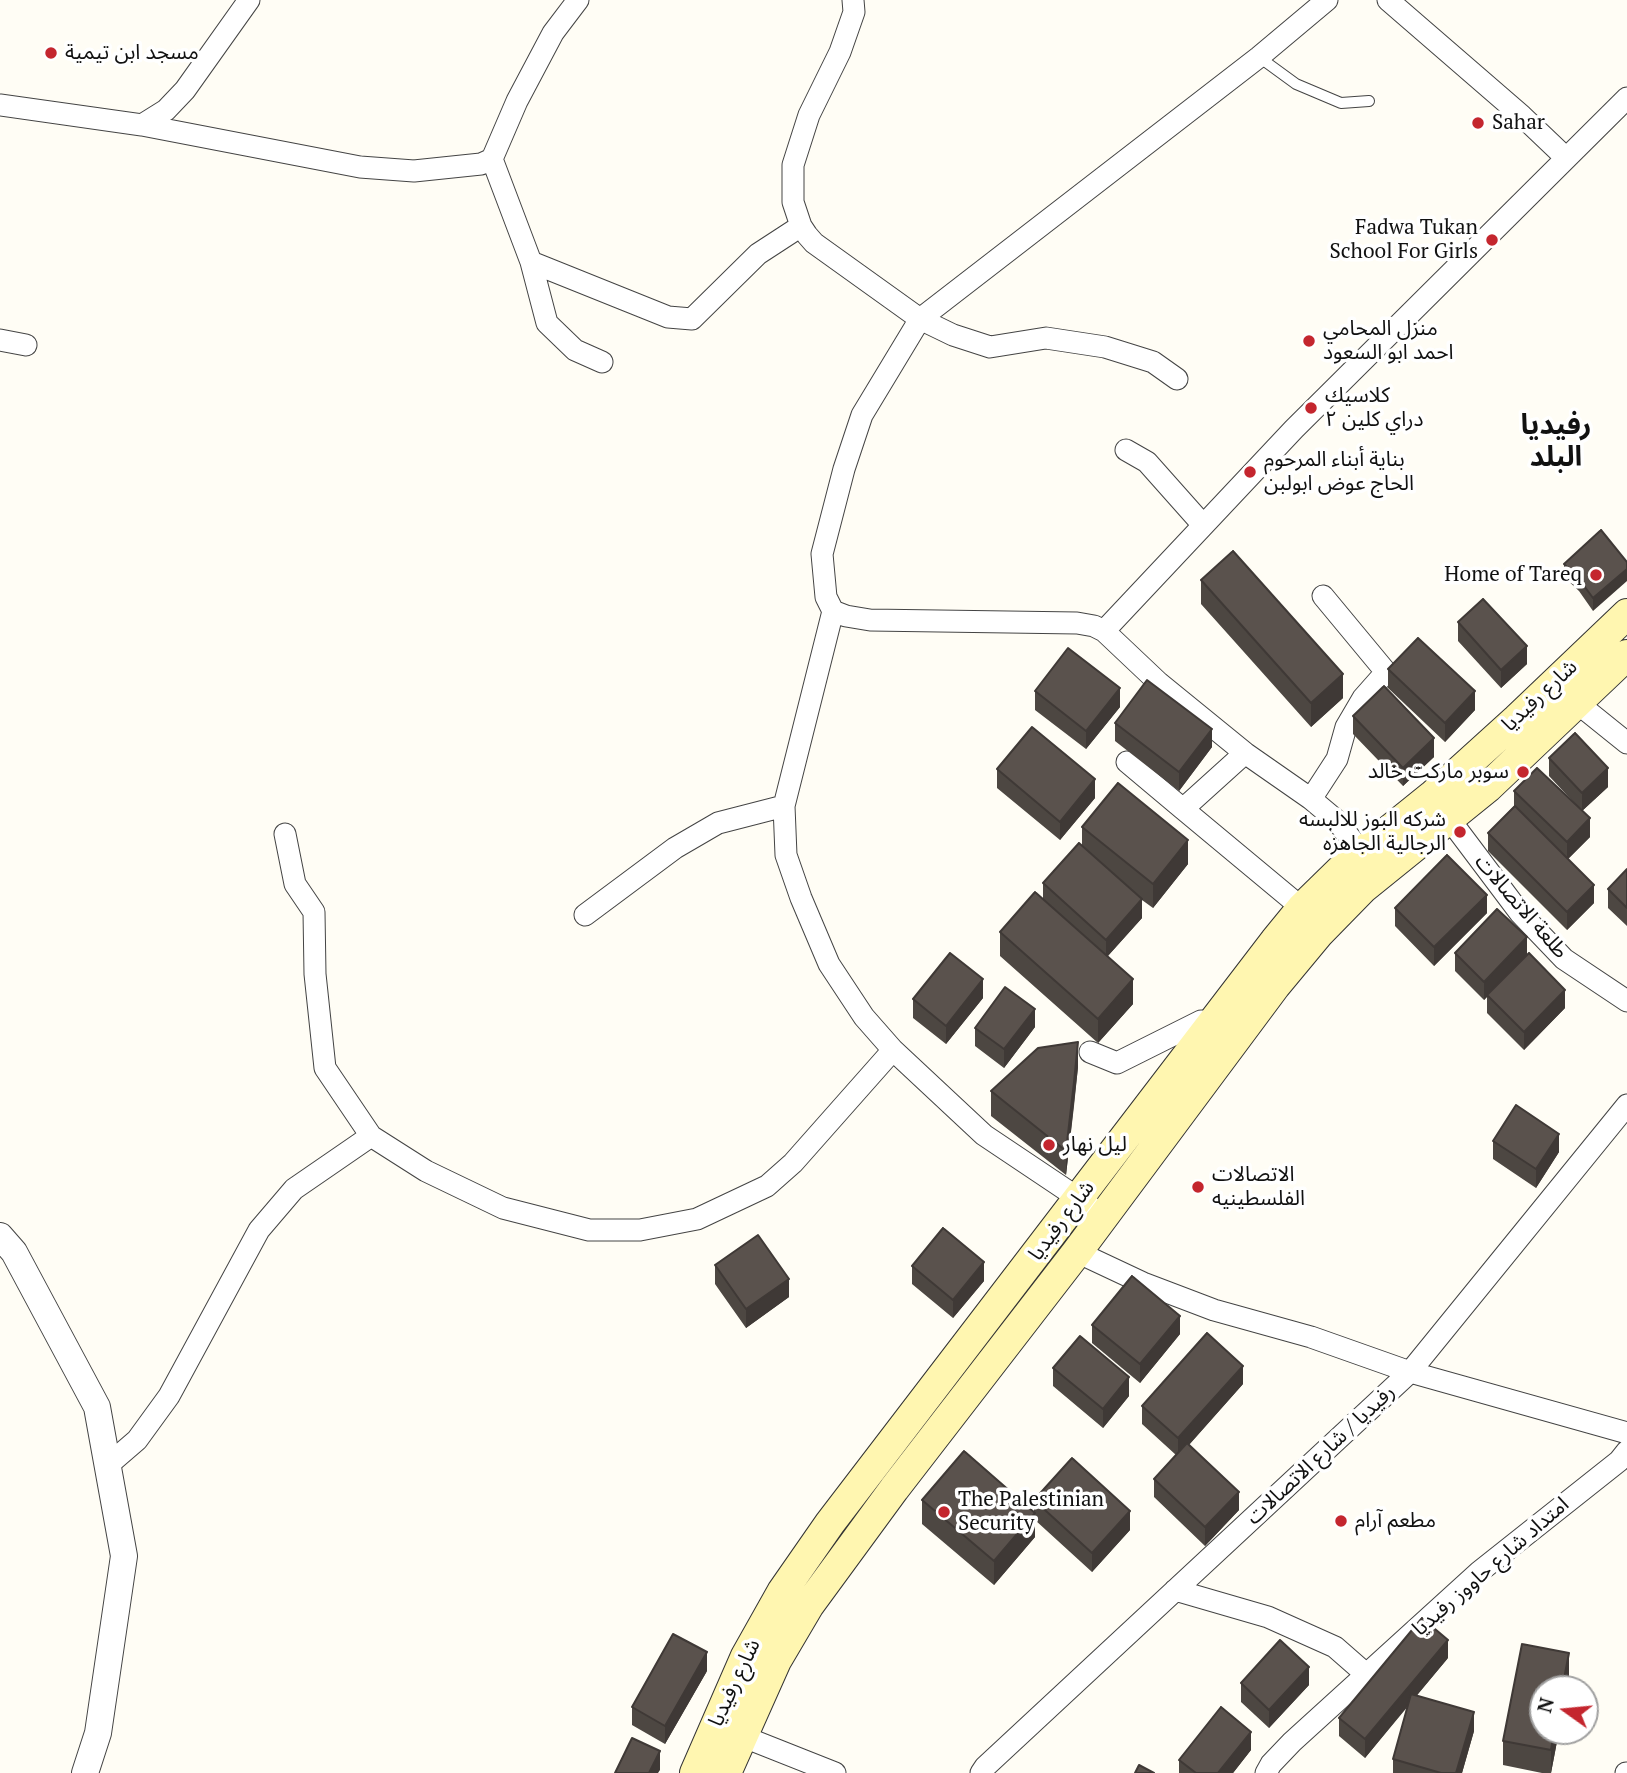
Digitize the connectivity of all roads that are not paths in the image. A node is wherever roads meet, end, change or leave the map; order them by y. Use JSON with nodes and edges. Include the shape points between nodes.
{"nodes":[{"id":1,"x":249,"y":0,"type":"edge"},
{"id":2,"x":578,"y":0,"type":"edge"},
{"id":3,"x":853,"y":0,"type":"edge"},
{"id":4,"x":1328,"y":0,"type":"edge"},
{"id":5,"x":1388,"y":0,"type":"edge"},
{"id":6,"x":1259,"y":57,"type":"junction"},
{"id":7,"x":1627,"y":98,"type":"edge"},
{"id":8,"x":1369,"y":102,"type":"dead end"},
{"id":9,"x":0,"y":105,"type":"edge"},
{"id":10,"x":142,"y":125,"type":"junction"},
{"id":11,"x":1565,"y":158,"type":"junction"},
{"id":12,"x":492,"y":159,"type":"junction"},
{"id":13,"x":801,"y":226,"type":"junction"},
{"id":14,"x":531,"y":262,"type":"junction"},
{"id":15,"x":920,"y":319,"type":"junction"},
{"id":16,"x":0,"y":341,"type":"edge"},
{"id":17,"x":26,"y":345,"type":"dead end"},
{"id":18,"x":602,"y":362,"type":"dead end"},
{"id":19,"x":1177,"y":379,"type":"dead end"},
{"id":20,"x":1125,"y":450,"type":"dead end"},
{"id":21,"x":1203,"y":525,"type":"junction"},
{"id":22,"x":1323,"y":596,"type":"dead end"},
{"id":23,"x":833,"y":611,"type":"junction"},
{"id":24,"x":1627,"y":614,"type":"edge"},
{"id":25,"x":1104,"y":631,"type":"junction"},
{"id":26,"x":1627,"y":655,"type":"edge"},
{"id":27,"x":1576,"y":702,"type":"junction"},
{"id":28,"x":1627,"y":743,"type":"edge"},
{"id":29,"x":1245,"y":753,"type":"junction"},
{"id":30,"x":1127,"y":762,"type":"dead end"},
{"id":31,"x":1311,"y":799,"type":"junction"},
{"id":32,"x":784,"y":806,"type":"junction"},
{"id":33,"x":1441,"y":808,"type":"junction"},
{"id":34,"x":1183,"y":809,"type":"junction"},
{"id":35,"x":285,"y":834,"type":"dead end"},
{"id":36,"x":1371,"y":864,"type":"junction"},
{"id":37,"x":1302,"y":908,"type":"junction"},
{"id":38,"x":585,"y":915,"type":"dead end"},
{"id":39,"x":1627,"y":1001,"type":"edge"},
{"id":40,"x":1212,"y":1021,"type":"junction"},
{"id":41,"x":893,"y":1050,"type":"junction"},
{"id":42,"x":1090,"y":1052,"type":"dead end"},
{"id":43,"x":1627,"y":1105,"type":"edge"},
{"id":44,"x":371,"y":1136,"type":"junction"},
{"id":45,"x":1079,"y":1199,"type":"junction"},
{"id":46,"x":1104,"y":1215,"type":"junction"},
{"id":47,"x":0,"y":1236,"type":"edge"},
{"id":48,"x":1077,"y":1252,"type":"junction"},
{"id":49,"x":1410,"y":1372,"type":"junction"},
{"id":50,"x":1627,"y":1433,"type":"edge"},
{"id":51,"x":1627,"y":1451,"type":"edge"},
{"id":52,"x":108,"y":1465,"type":"junction"},
{"id":53,"x":1175,"y":1590,"type":"junction"},
{"id":54,"x":1367,"y":1675,"type":"junction"},
{"id":55,"x":728,"y":1730,"type":"junction"},
{"id":56,"x":85,"y":1773,"type":"edge"},
{"id":57,"x":695,"y":1773,"type":"edge"},
{"id":58,"x":726,"y":1773,"type":"edge"},
{"id":59,"x":835,"y":1773,"type":"edge"},
{"id":60,"x":981,"y":1773,"type":"edge"},
{"id":61,"x":1266,"y":1773,"type":"edge"}],
"edges":[{"from":1,"to":10,"type":"street","via":[[184,90],[166,110]]},
{"from":2,"to":12,"type":"street","via":[[553,33]]},
{"from":3,"to":13,"type":"street","via":[[854,12],[841,52],[809,115],[793,165],[791,191]]},
{"from":4,"to":6,"type":"street"},
{"from":5,"to":11,"type":"street"},
{"from":6,"to":8,"type":"lane","via":[[1296,84],[1341,103]]},
{"from":6,"to":15,"type":"street"},
{"from":7,"to":11,"type":"street"},
{"from":9,"to":10,"type":"street"},
{"from":10,"to":12,"type":"street","via":[[360,167],[414,171]]},
{"from":11,"to":21,"type":"street"},
{"from":12,"to":14,"type":"street"},
{"from":13,"to":14,"type":"street","via":[[758,254],[692,319],[668,317]]},
{"from":13,"to":15,"type":"street","via":[[814,243]]},
{"from":14,"to":18,"type":"street","via":[[547,323],[575,350]]},
{"from":15,"to":19,"type":"street","via":[[990,346],[1046,338],[1105,347],[1153,362]]},
{"from":15,"to":23,"type":"street","via":[[862,415],[844,469],[822,555],[826,597]]},
{"from":16,"to":17,"type":"street"},
{"from":20,"to":21,"type":"street","via":[[1147,462]]},
{"from":21,"to":25,"type":"street"},
{"from":22,"to":31,"type":"street","via":[[1385,672],[1346,727],[1337,759]]},
{"from":23,"to":25,"type":"street","via":[[870,620],[1077,623]]},
{"from":23,"to":32,"type":"street"},
{"from":24,"to":33,"type":"main road","name":"شارع رفيديا","via":[[1517,719]]},
{"from":25,"to":29,"type":"street"},
{"from":26,"to":27,"type":"main road","name":"شارع رفيديا"},
{"from":27,"to":28,"type":"street"},
{"from":27,"to":33,"type":"main road","name":"شارع رفيديا","via":[[1488,787]]},
{"from":29,"to":31,"type":"street"},
{"from":29,"to":34,"type":"street"},
{"from":30,"to":34,"type":"street"},
{"from":31,"to":36,"type":"street","via":[[1336,820]]},
{"from":32,"to":38,"type":"street","via":[[719,823],[675,848]]},
{"from":32,"to":41,"type":"street","via":[[786,855],[829,964],[864,1017]]},
{"from":33,"to":36,"type":"main road","name":"شارع رفيديا"},
{"from":33,"to":39,"type":"street","name":"طلعة الاتصالات","via":[[1520,913],[1564,959]]},
{"from":34,"to":37,"type":"street"},
{"from":35,"to":44,"type":"street","via":[[295,884],[314,912],[325,1068]]},
{"from":36,"to":37,"type":"main road","name":"شارع رفيديا"},
{"from":36,"to":46,"type":"main road","name":"شارع رفيديا","via":[[1363,888],[1275,986]]},
{"from":37,"to":40,"type":"main road","name":"شارع رفيديا"},
{"from":40,"to":42,"type":"street","via":[[1201,1021],[1117,1063]]},
{"from":40,"to":45,"type":"main road","name":"شارع رفيديا"},
{"from":41,"to":44,"type":"street","via":[[767,1186],[697,1219],[640,1230],[590,1230],[503,1208],[426,1171]]},
{"from":41,"to":45,"type":"street","via":[[984,1135]]},
{"from":43,"to":49,"type":"street","name":"رفيديا / شارع الاتصالات"},
{"from":44,"to":52,"type":"street","via":[[294,1189],[259,1230],[169,1396],[137,1440]]},
{"from":45,"to":46,"type":"street"},
{"from":45,"to":55,"type":"main road","name":"شارع رفيديا","via":[[782,1592],[746,1656]]},
{"from":46,"to":48,"type":"main road","name":"شارع رفيديا"},
{"from":47,"to":52,"type":"street","via":[[14,1252],[97,1407]]},
{"from":48,"to":49,"type":"street","via":[[1214,1310],[1311,1337]]},
{"from":48,"to":55,"type":"main road","name":"شارع رفيديا","via":[[808,1605]]},
{"from":49,"to":50,"type":"street"},
{"from":49,"to":53,"type":"street","name":"رفيديا / شارع الاتصالات"},
{"from":51,"to":54,"type":"street","name":"امتداد شارع حاووز رفيديا","via":[[1479,1572]]},
{"from":52,"to":56,"type":"street","via":[[124,1556],[98,1732]]},
{"from":53,"to":54,"type":"street","via":[[1268,1617],[1335,1647]]},
{"from":53,"to":60,"type":"street","name":"رفيديا / شارع الاتصالات"},
{"from":54,"to":61,"type":"street","name":"امتداد شارع حاووز رفيديا","via":[[1278,1756]]},
{"from":55,"to":57,"type":"main road","name":"شارع رفيديا"},
{"from":55,"to":58,"type":"main road","name":"شارع رفيديا"},
{"from":55,"to":59,"type":"street"}]}
